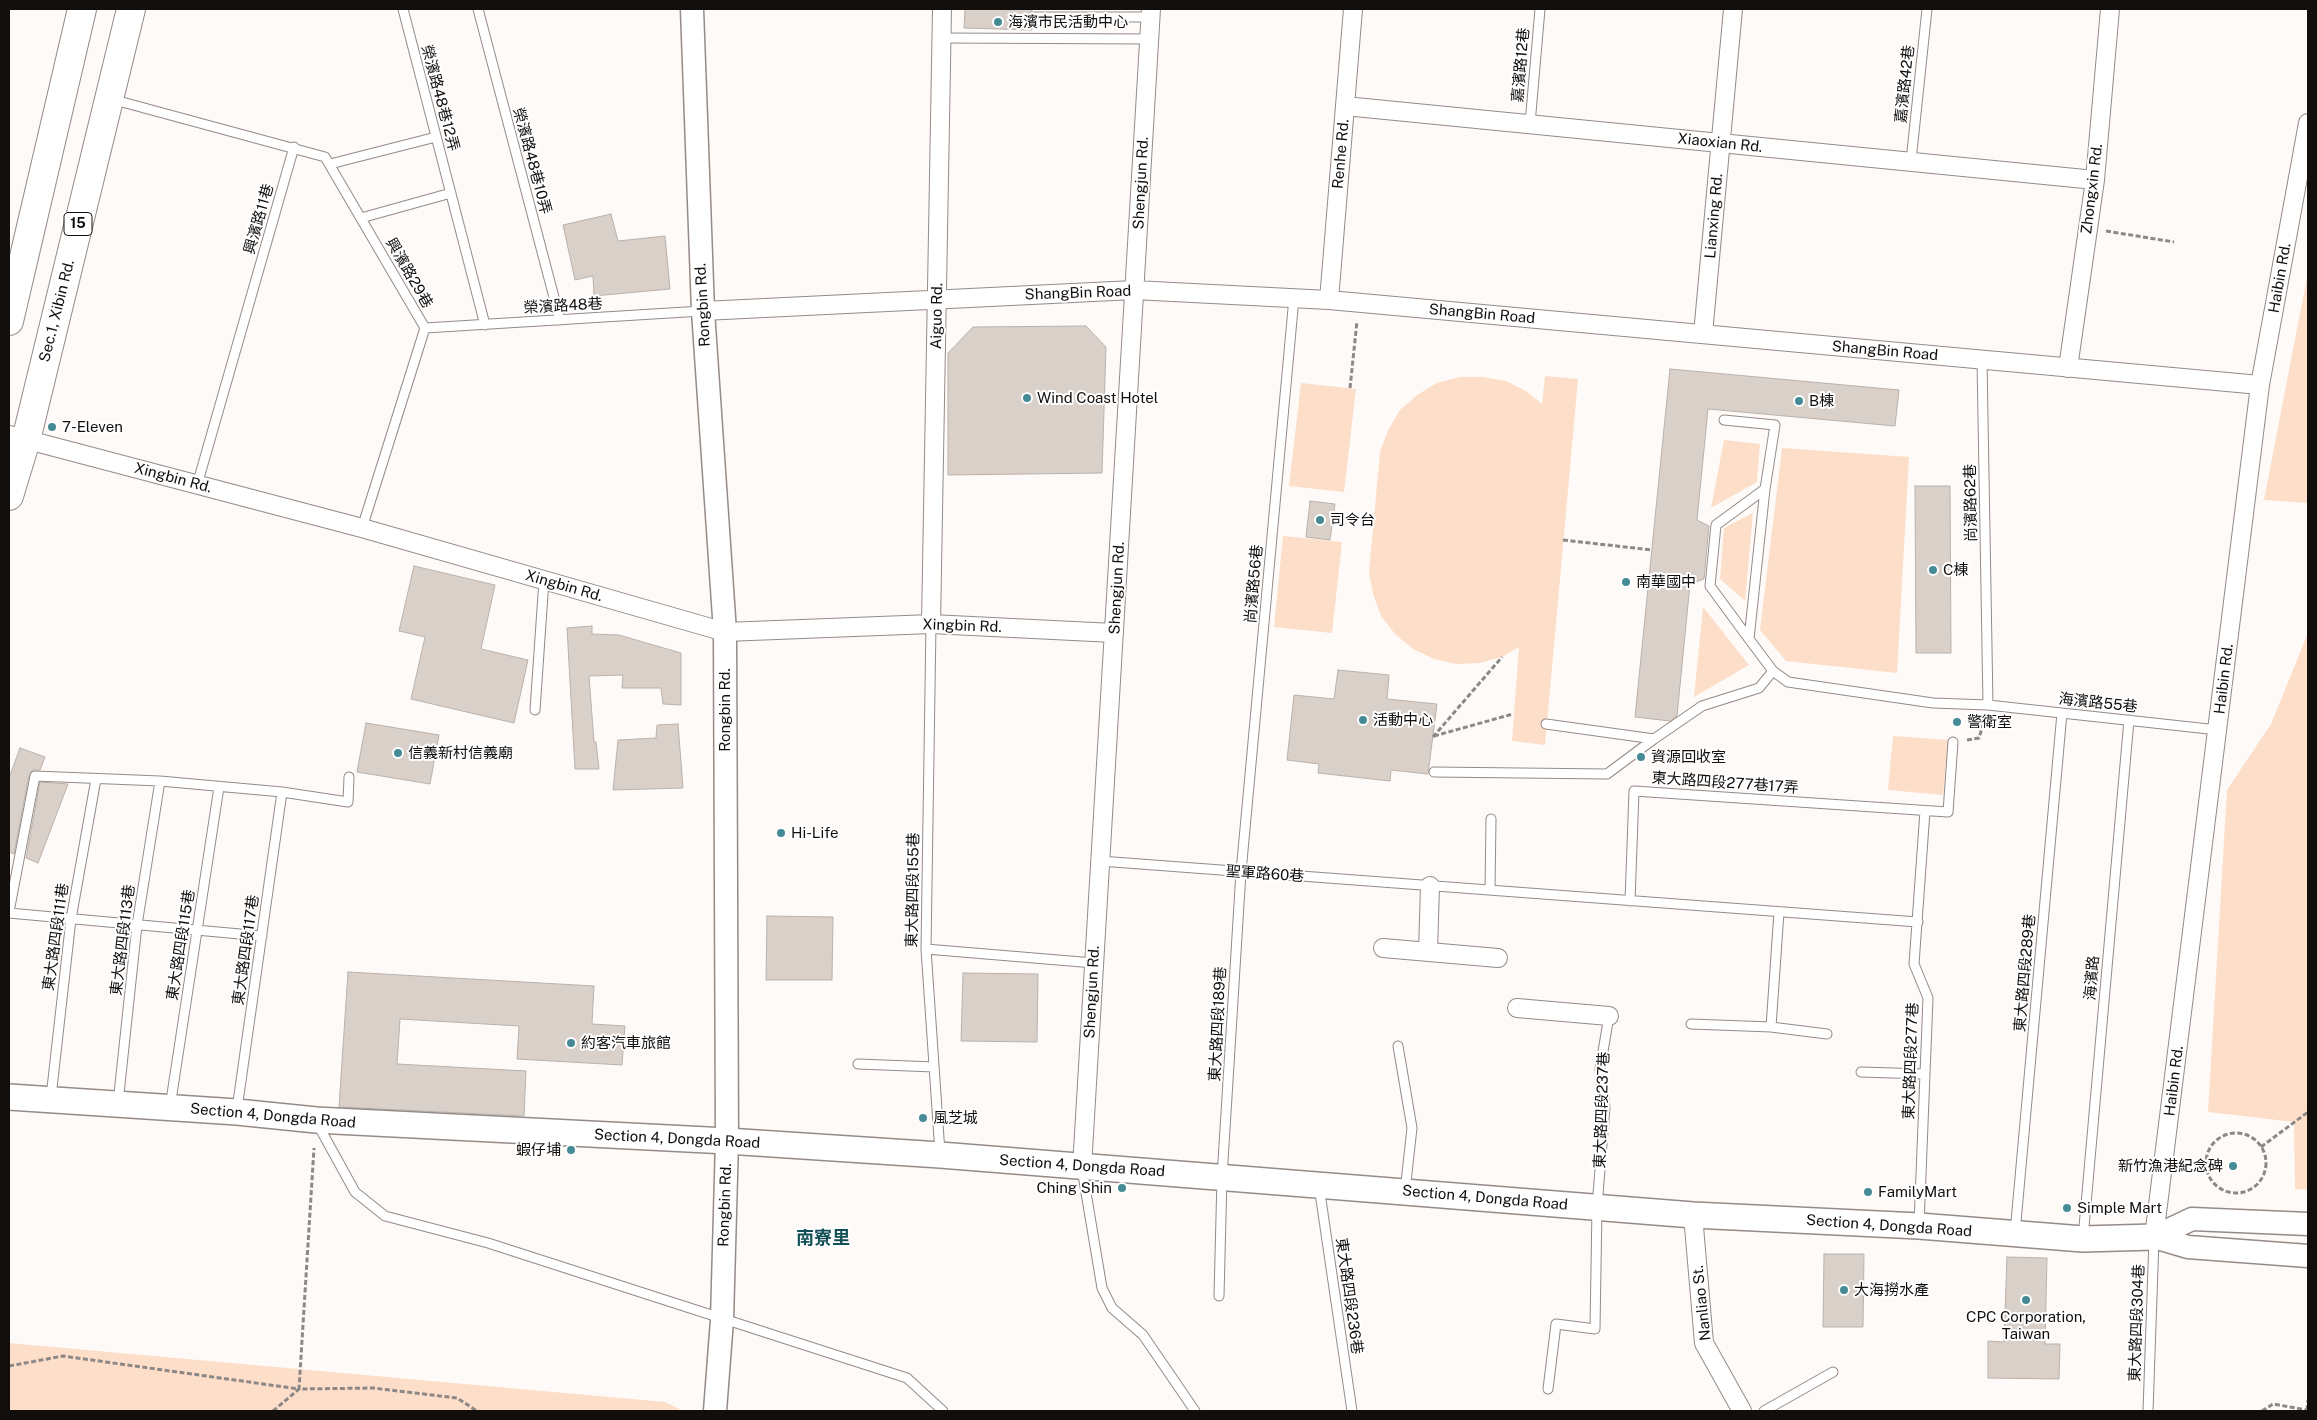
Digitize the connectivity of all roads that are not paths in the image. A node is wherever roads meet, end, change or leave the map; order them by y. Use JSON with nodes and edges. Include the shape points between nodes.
{"nodes":[{"id":1,"x":82,"y":9,"type":"edge"},
{"id":2,"x":131,"y":9,"type":"edge"},
{"id":3,"x":403,"y":9,"type":"edge"},
{"id":4,"x":478,"y":9,"type":"edge"},
{"id":5,"x":692,"y":9,"type":"edge"},
{"id":6,"x":942,"y":9,"type":"edge"},
{"id":7,"x":1353,"y":9,"type":"edge"},
{"id":8,"x":1540,"y":9,"type":"edge"},
{"id":9,"x":1733,"y":9,"type":"edge"},
{"id":10,"x":1927,"y":9,"type":"edge"},
{"id":11,"x":2110,"y":9,"type":"edge"},
{"id":12,"x":1151,"y":13,"type":"edge"},
{"id":13,"x":1033,"y":17,"type":"dead end"},
{"id":14,"x":942,"y":38,"type":"junction"},
{"id":15,"x":1150,"y":39,"type":"junction"},
{"id":16,"x":108,"y":99,"type":"junction"},
{"id":17,"x":1345,"y":106,"type":"junction"},
{"id":18,"x":2308,"y":123,"type":"edge"},
{"id":19,"x":1530,"y":124,"type":"junction"},
{"id":20,"x":436,"y":138,"type":"junction"},
{"id":21,"x":1721,"y":143,"type":"junction"},
{"id":22,"x":294,"y":147,"type":"junction"},
{"id":23,"x":1911,"y":162,"type":"junction"},
{"id":24,"x":330,"y":164,"type":"junction"},
{"id":25,"x":2095,"y":180,"type":"junction"},
{"id":26,"x":451,"y":194,"type":"junction"},
{"id":27,"x":361,"y":218,"type":"junction"},
{"id":28,"x":1134,"y":290,"type":"junction"},
{"id":29,"x":937,"y":298,"type":"junction"},
{"id":30,"x":1294,"y":298,"type":"junction"},
{"id":31,"x":1329,"y":300,"type":"junction"},
{"id":32,"x":702,"y":311,"type":"junction"},
{"id":33,"x":560,"y":320,"type":"junction"},
{"id":34,"x":9,"y":321,"type":"edge"},
{"id":35,"x":485,"y":324,"type":"junction"},
{"id":36,"x":425,"y":328,"type":"junction"},
{"id":37,"x":1703,"y":334,"type":"junction"},
{"id":38,"x":1982,"y":360,"type":"junction"},
{"id":39,"x":2068,"y":368,"type":"junction"},
{"id":40,"x":2260,"y":386,"type":"junction"},
{"id":41,"x":1724,"y":420,"type":"dead end"},
{"id":42,"x":17,"y":437,"type":"edge"},
{"id":43,"x":197,"y":485,"type":"junction"},
{"id":44,"x":1765,"y":489,"type":"junction"},
{"id":45,"x":9,"y":496,"type":"edge"},
{"id":46,"x":362,"y":528,"type":"junction"},
{"id":47,"x":544,"y":580,"type":"junction"},
{"id":48,"x":931,"y":624,"type":"junction"},
{"id":49,"x":725,"y":632,"type":"junction"},
{"id":50,"x":1114,"y":634,"type":"junction"},
{"id":51,"x":1749,"y":638,"type":"junction"},
{"id":52,"x":1773,"y":671,"type":"junction"},
{"id":53,"x":1988,"y":705,"type":"junction"},
{"id":54,"x":535,"y":710,"type":"dead end"},
{"id":55,"x":2062,"y":713,"type":"junction"},
{"id":56,"x":2129,"y":720,"type":"junction"},
{"id":57,"x":1546,"y":724,"type":"dead end"},
{"id":58,"x":2218,"y":730,"type":"junction"},
{"id":59,"x":1654,"y":739,"type":"junction"},
{"id":60,"x":1953,"y":742,"type":"road end"},
{"id":61,"x":1434,"y":772,"type":"dead end"},
{"id":62,"x":350,"y":777,"type":"dead end"},
{"id":63,"x":96,"y":779,"type":"junction"},
{"id":64,"x":160,"y":781,"type":"junction"},
{"id":65,"x":219,"y":787,"type":"junction"},
{"id":66,"x":282,"y":792,"type":"junction"},
{"id":67,"x":1925,"y":811,"type":"junction"},
{"id":68,"x":1491,"y":819,"type":"dead end"},
{"id":69,"x":1100,"y":862,"type":"junction"},
{"id":70,"x":1240,"y":872,"type":"junction"},
{"id":71,"x":1430,"y":886,"type":"junction"},
{"id":72,"x":1490,"y":890,"type":"junction"},
{"id":73,"x":1630,"y":901,"type":"junction"},
{"id":74,"x":1779,"y":912,"type":"junction"},
{"id":75,"x":9,"y":913,"type":"edge"},
{"id":76,"x":71,"y":919,"type":"junction"},
{"id":77,"x":1918,"y":922,"type":"junction"},
{"id":78,"x":137,"y":924,"type":"junction"},
{"id":79,"x":198,"y":930,"type":"junction"},
{"id":80,"x":262,"y":936,"type":"junction"},
{"id":81,"x":1383,"y":948,"type":"dead end"},
{"id":82,"x":926,"y":949,"type":"junction"},
{"id":83,"x":1428,"y":952,"type":"junction"},
{"id":84,"x":1498,"y":958,"type":"dead end"},
{"id":85,"x":1094,"y":962,"type":"junction"},
{"id":86,"x":1517,"y":1008,"type":"dead end"},
{"id":87,"x":1609,"y":1016,"type":"joint"},
{"id":88,"x":1691,"y":1024,"type":"dead end"},
{"id":89,"x":1771,"y":1027,"type":"junction"},
{"id":90,"x":1827,"y":1034,"type":"dead end"},
{"id":91,"x":1398,"y":1046,"type":"dead end"},
{"id":92,"x":858,"y":1064,"type":"dead end"},
{"id":93,"x":934,"y":1067,"type":"junction"},
{"id":94,"x":1861,"y":1072,"type":"dead end"},
{"id":95,"x":1925,"y":1074,"type":"junction"},
{"id":96,"x":9,"y":1097,"type":"edge"},
{"id":97,"x":50,"y":1100,"type":"junction"},
{"id":98,"x":118,"y":1104,"type":"junction"},
{"id":99,"x":170,"y":1107,"type":"junction"},
{"id":100,"x":237,"y":1112,"type":"junction"},
{"id":101,"x":316,"y":1120,"type":"junction"},
{"id":102,"x":727,"y":1141,"type":"junction"},
{"id":103,"x":940,"y":1155,"type":"junction"},
{"id":104,"x":1082,"y":1166,"type":"junction"},
{"id":105,"x":1222,"y":1177,"type":"junction"},
{"id":106,"x":1319,"y":1184,"type":"junction"},
{"id":107,"x":1405,"y":1191,"type":"junction"},
{"id":108,"x":1597,"y":1207,"type":"junction"},
{"id":109,"x":1693,"y":1215,"type":"junction"},
{"id":110,"x":2308,"y":1224,"type":"edge"},
{"id":111,"x":1919,"y":1226,"type":"junction"},
{"id":112,"x":2015,"y":1235,"type":"junction"},
{"id":113,"x":2154,"y":1236,"type":"junction"},
{"id":114,"x":2083,"y":1239,"type":"junction"},
{"id":115,"x":2308,"y":1256,"type":"edge"},
{"id":116,"x":1219,"y":1296,"type":"dead end"},
{"id":117,"x":722,"y":1320,"type":"junction"},
{"id":118,"x":1833,"y":1372,"type":"dead end"},
{"id":119,"x":1548,"y":1389,"type":"dead end"},
{"id":120,"x":716,"y":1411,"type":"edge"},
{"id":121,"x":943,"y":1411,"type":"edge"},
{"id":122,"x":1194,"y":1411,"type":"edge"},
{"id":123,"x":1352,"y":1411,"type":"edge"},
{"id":124,"x":1742,"y":1411,"type":"edge"},
{"id":125,"x":1764,"y":1411,"type":"edge"},
{"id":126,"x":2148,"y":1411,"type":"edge"}],
"edges":[{"from":1,"to":34,"type":"main road"},
{"from":2,"to":16,"type":"main road","name":"Sec.1, Xibin Rd.","number":"15"},
{"from":3,"to":20,"type":"lane","name":"榮濱路48巷12弄"},
{"from":4,"to":33,"type":"lane","name":"榮濱路48巷10弄"},
{"from":5,"to":32,"type":"street","name":"Rongbin Rd."},
{"from":6,"to":14,"type":"street","name":"Aiguo Rd."},
{"from":7,"to":17,"type":"street","name":"Renhe Rd."},
{"from":8,"to":19,"type":"lane","name":"嘉濱路12巷"},
{"from":9,"to":21,"type":"street","name":"Lianxing Rd."},
{"from":10,"to":23,"type":"lane","name":"嘉濱路42巷"},
{"from":11,"to":25,"type":"street","name":"Zhongxin Rd."},
{"from":12,"to":13,"type":"lane"},
{"from":12,"to":15,"type":"street","name":"Shengjun Rd."},
{"from":14,"to":15,"type":"lane"},
{"from":14,"to":29,"type":"street","name":"Aiguo Rd."},
{"from":15,"to":28,"type":"street","name":"Shengjun Rd."},
{"from":16,"to":22,"type":"lane"},
{"from":16,"to":42,"type":"main road","name":"Sec.1, Xibin Rd.","number":"15"},
{"from":17,"to":19,"type":"street","name":"Xiaoxian Rd."},
{"from":17,"to":31,"type":"street","name":"Renhe Rd."},
{"from":18,"to":40,"type":"street","name":"Haibin Rd."},
{"from":19,"to":21,"type":"street","name":"Xiaoxian Rd."},
{"from":20,"to":24,"type":"lane"},
{"from":20,"to":26,"type":"lane","name":"榮濱路48巷12弄"},
{"from":21,"to":23,"type":"street","name":"Xiaoxian Rd."},
{"from":21,"to":37,"type":"street","name":"Lianxing Rd."},
{"from":22,"to":24,"type":"lane","name":"興濱路29巷","via":[[326,157]]},
{"from":22,"to":43,"type":"lane","name":"興濱路11巷"},
{"from":23,"to":25,"type":"street","name":"Xiaoxian Rd."},
{"from":24,"to":27,"type":"lane","name":"興濱路29巷"},
{"from":25,"to":39,"type":"street","name":"Zhongxin Rd."},
{"from":26,"to":27,"type":"lane"},
{"from":26,"to":35,"type":"lane","name":"榮濱路48巷12弄"},
{"from":27,"to":36,"type":"lane","name":"興濱路29巷"},
{"from":28,"to":29,"type":"street","name":"ShangBin Road"},
{"from":28,"to":30,"type":"street","name":"ShangBin Road"},
{"from":28,"to":50,"type":"street","name":"Shengjun Rd."},
{"from":29,"to":32,"type":"street","name":"ShangBin Road"},
{"from":29,"to":48,"type":"street","name":"Aiguo Rd."},
{"from":30,"to":31,"type":"street","name":"ShangBin Road"},
{"from":30,"to":70,"type":"lane","name":"尚濱路56巷"},
{"from":31,"to":37,"type":"street","name":"ShangBin Road"},
{"from":32,"to":33,"type":"lane","name":"榮濱路48巷"},
{"from":32,"to":49,"type":"street","name":"Rongbin Rd."},
{"from":33,"to":35,"type":"lane","name":"榮濱路48巷"},
{"from":35,"to":36,"type":"lane","name":"榮濱路48巷"},
{"from":36,"to":46,"type":"lane","name":"興濱路29巷"},
{"from":37,"to":38,"type":"street","name":"ShangBin Road"},
{"from":38,"to":39,"type":"street","name":"ShangBin Road"},
{"from":38,"to":53,"type":"lane","name":"尚濱路62巷"},
{"from":39,"to":40,"type":"street","name":"ShangBin Road"},
{"from":40,"to":58,"type":"street","name":"Haibin Rd."},
{"from":41,"to":44,"type":"lane","via":[[1775,425]]},
{"from":42,"to":43,"type":"street","name":"Xingbin Rd."},
{"from":42,"to":45,"type":"main road","name":"Sec.1, Xibin Rd.","number":"15"},
{"from":43,"to":46,"type":"street","name":"Xingbin Rd."},
{"from":44,"to":51,"type":"lane"},
{"from":44,"to":51,"type":"lane","via":[[1716,525],[1710,586]]},
{"from":46,"to":47,"type":"street","name":"Xingbin Rd."},
{"from":47,"to":49,"type":"street","name":"Xingbin Rd."},
{"from":47,"to":54,"type":"lane"},
{"from":48,"to":49,"type":"street","name":"Xingbin Rd."},
{"from":48,"to":50,"type":"street","name":"Xingbin Rd."},
{"from":48,"to":82,"type":"lane","name":"東大路四段155巷"},
{"from":49,"to":102,"type":"street","name":"Rongbin Rd."},
{"from":50,"to":69,"type":"street","name":"Shengjun Rd."},
{"from":51,"to":52,"type":"lane"},
{"from":52,"to":53,"type":"lane","name":"海濱路55巷","via":[[1788,682],[1933,702]]},
{"from":52,"to":59,"type":"lane","via":[[1760,688],[1702,706]]},
{"from":53,"to":55,"type":"lane","name":"海濱路55巷"},
{"from":55,"to":56,"type":"lane","name":"海濱路55巷"},
{"from":55,"to":112,"type":"lane","name":"東大路四段289巷"},
{"from":56,"to":58,"type":"lane","name":"海濱路55巷"},
{"from":56,"to":114,"type":"lane","name":"海濱路"},
{"from":57,"to":59,"type":"lane"},
{"from":58,"to":113,"type":"street","name":"Haibin Rd."},
{"from":59,"to":61,"type":"lane","via":[[1607,774]]},
{"from":60,"to":67,"type":"lane","via":[[1948,812]]},
{"from":62,"to":66,"type":"lane","via":[[348,802]]},
{"from":63,"to":64,"type":"lane"},
{"from":63,"to":75,"type":"lane","via":[[35,776]]},
{"from":63,"to":76,"type":"lane","name":"東大路四段111巷"},
{"from":64,"to":65,"type":"lane"},
{"from":64,"to":78,"type":"lane","name":"東大路四段113巷"},
{"from":65,"to":66,"type":"lane"},
{"from":65,"to":79,"type":"lane","name":"東大路四段115巷"},
{"from":66,"to":80,"type":"lane","name":"東大路四段117巷"},
{"from":67,"to":73,"type":"lane","name":"東大路四段277巷17弄","via":[[1634,791]]},
{"from":67,"to":77,"type":"lane","name":"東大路四段277巷"},
{"from":68,"to":72,"type":"lane"},
{"from":69,"to":70,"type":"lane","name":"聖軍路60巷"},
{"from":69,"to":85,"type":"street","name":"Shengjun Rd."},
{"from":70,"to":71,"type":"lane","name":"聖軍路60巷"},
{"from":70,"to":105,"type":"lane","name":"東大路四段189巷"},
{"from":71,"to":72,"type":"lane","name":"聖軍路60巷"},
{"from":71,"to":83,"type":"street"},
{"from":72,"to":73,"type":"lane","name":"聖軍路60巷"},
{"from":73,"to":74,"type":"lane","name":"聖軍路60巷"},
{"from":74,"to":77,"type":"lane","name":"聖軍路60巷"},
{"from":74,"to":89,"type":"lane"},
{"from":75,"to":76,"type":"lane"},
{"from":76,"to":78,"type":"lane"},
{"from":76,"to":97,"type":"lane","name":"東大路四段111巷"},
{"from":77,"to":95,"type":"lane","name":"東大路四段277巷","via":[[1914,964],[1928,998]]},
{"from":78,"to":79,"type":"lane"},
{"from":78,"to":98,"type":"lane","name":"東大路四段113巷"},
{"from":79,"to":80,"type":"lane"},
{"from":79,"to":99,"type":"lane","name":"東大路四段115巷"},
{"from":80,"to":100,"type":"lane","name":"東大路四段117巷"},
{"from":81,"to":83,"type":"street"},
{"from":82,"to":85,"type":"lane"},
{"from":82,"to":93,"type":"lane","name":"東大路四段155巷"},
{"from":83,"to":84,"type":"street"},
{"from":85,"to":104,"type":"street","name":"Shengjun Rd."},
{"from":86,"to":87,"type":"street","name":"東大路四段237巷"},
{"from":87,"to":108,"type":"lane","name":"東大路四段237巷","via":[[1600,1069],[1605,1106]]},
{"from":88,"to":89,"type":"lane"},
{"from":89,"to":90,"type":"lane"},
{"from":91,"to":107,"type":"lane","via":[[1412,1128]]},
{"from":92,"to":93,"type":"lane"},
{"from":93,"to":103,"type":"lane","name":"東大路四段155巷"},
{"from":94,"to":95,"type":"lane"},
{"from":95,"to":111,"type":"lane","name":"東大路四段277巷"},
{"from":96,"to":97,"type":"main road","name":"Section 4, Dongda Road"},
{"from":97,"to":98,"type":"main road","name":"Section 4, Dongda Road"},
{"from":98,"to":99,"type":"main road","name":"Section 4, Dongda Road"},
{"from":99,"to":100,"type":"main road","name":"Section 4, Dongda Road"},
{"from":100,"to":101,"type":"main road","name":"Section 4, Dongda Road"},
{"from":101,"to":102,"type":"main road","name":"Section 4, Dongda Road"},
{"from":101,"to":117,"type":"lane","via":[[355,1192],[385,1216],[488,1243]]},
{"from":102,"to":103,"type":"main road","name":"Section 4, Dongda Road"},
{"from":102,"to":117,"type":"street","name":"Rongbin Rd."},
{"from":103,"to":104,"type":"main road","name":"Section 4, Dongda Road"},
{"from":104,"to":105,"type":"main road","name":"Section 4, Dongda Road"},
{"from":104,"to":122,"type":"lane","via":[[1102,1288],[1112,1308],[1143,1336]]},
{"from":105,"to":106,"type":"main road","name":"Section 4, Dongda Road"},
{"from":105,"to":116,"type":"lane","name":"東大路四段189巷"},
{"from":106,"to":107,"type":"main road","name":"Section 4, Dongda Road"},
{"from":106,"to":123,"type":"lane","name":"東大路四段236巷"},
{"from":107,"to":108,"type":"main road","name":"Section 4, Dongda Road"},
{"from":108,"to":109,"type":"main road","name":"Section 4, Dongda Road"},
{"from":108,"to":119,"type":"lane","name":"東大路四段237巷","via":[[1595,1329],[1556,1324]]},
{"from":109,"to":111,"type":"main road","name":"Section 4, Dongda Road"},
{"from":109,"to":124,"type":"street","name":"Nanliao St.","via":[[1704,1344]]},
{"from":110,"to":113,"type":"street","name":"Section 4, Dongda Road","via":[[2192,1219]]},
{"from":111,"to":112,"type":"main road","name":"Section 4, Dongda Road"},
{"from":112,"to":114,"type":"main road","name":"Section 4, Dongda Road"},
{"from":113,"to":114,"type":"main road","name":"Section 4, Dongda Road"},
{"from":113,"to":115,"type":"street","name":"Section 4, Dongda Road","via":[[2188,1247]]},
{"from":113,"to":126,"type":"lane","name":"東大路四段304巷"},
{"from":117,"to":120,"type":"street","name":"Rongbin Rd."},
{"from":117,"to":121,"type":"lane","via":[[907,1378]]},
{"from":118,"to":125,"type":"lane"}]}
